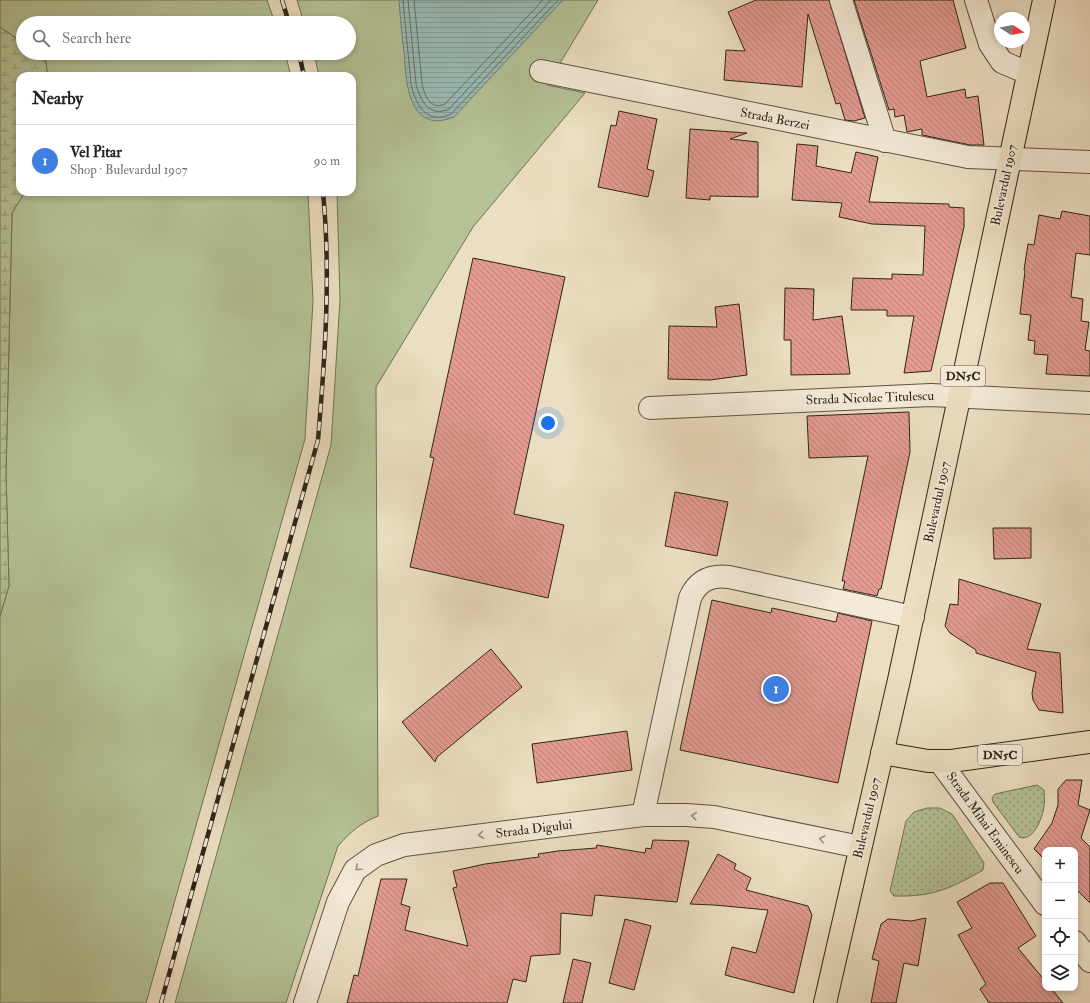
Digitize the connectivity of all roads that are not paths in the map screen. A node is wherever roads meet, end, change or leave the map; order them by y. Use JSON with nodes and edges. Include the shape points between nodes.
{"nodes":[{"id":1,"x":841,"y":0,"type":"edge"},
{"id":2,"x":976,"y":0,"type":"edge"},
{"id":3,"x":1044,"y":0,"type":"edge"},
{"id":4,"x":541,"y":71,"type":"dead end"},
{"id":5,"x":1028,"y":73,"type":"junction"},
{"id":6,"x":885,"y":141,"type":"junction"},
{"id":7,"x":1010,"y":159,"type":"junction"},
{"id":8,"x":1090,"y":162,"type":"edge"},
{"id":9,"x":959,"y":395,"type":"junction"},
{"id":10,"x":1090,"y":403,"type":"edge"},
{"id":11,"x":650,"y":408,"type":"dead end"},
{"id":12,"x":913,"y":617,"type":"junction"},
{"id":13,"x":1090,"y":742,"type":"edge"},
{"id":14,"x":882,"y":753,"type":"junction"},
{"id":15,"x":940,"y":762,"type":"junction"},
{"id":16,"x":643,"y":815,"type":"junction"},
{"id":17,"x":860,"y":847,"type":"junction"},
{"id":18,"x":1042,"y":900,"type":"edge"},
{"id":19,"x":1078,"y":946,"type":"edge"},
{"id":20,"x":1090,"y":961,"type":"edge"},
{"id":21,"x":305,"y":1003,"type":"edge"},
{"id":22,"x":825,"y":1003,"type":"edge"}],
"edges":[{"from":1,"to":6,"type":"street"},
{"from":2,"to":5,"type":"street","via":[[990,44],[1002,62]]},
{"from":3,"to":5,"type":"main road","name":"Bulevardul 1907","number":"DN5C"},
{"from":4,"to":6,"type":"street","name":"Strada Berzei"},
{"from":5,"to":7,"type":"main road","name":"Bulevardul 1907","number":"DN5C"},
{"from":6,"to":7,"type":"street","name":"Strada Berzei","via":[[968,158]]},
{"from":7,"to":8,"type":"street","name":"Strada Berzei"},
{"from":7,"to":9,"type":"main road","name":"Bulevardul 1907","number":"DN5C"},
{"from":9,"to":10,"type":"street","name":"Strada Nicolae Titulescu"},
{"from":9,"to":11,"type":"street","name":"Strada Nicolae Titulescu"},
{"from":9,"to":12,"type":"main road","name":"Bulevardul 1907","number":"DN5C"},
{"from":12,"to":14,"type":"main road","name":"Bulevardul 1907","number":"DN5C"},
{"from":12,"to":16,"type":"street","via":[[730,577],[712,577],[699,584],[690,598]]},
{"from":13,"to":15,"type":"main road","number":"DN5C"},
{"from":14,"to":15,"type":"main road","number":"DN5C"},
{"from":14,"to":17,"type":"main road","name":"Bulevardul 1907"},
{"from":15,"to":18,"type":"street","name":"Strada Mihai Eminescu"},
{"from":17,"to":16,"type":"street","name":"Strada Digului","one_way":true,"via":[[714,817]]},
{"from":16,"to":21,"type":"street","name":"Strada Digului","one_way":true,"via":[[404,845],[376,855],[355,870],[338,902]]},
{"from":17,"to":22,"type":"main road","name":"Bulevardul 1907"},
{"from":19,"to":20,"type":"street"}]}
